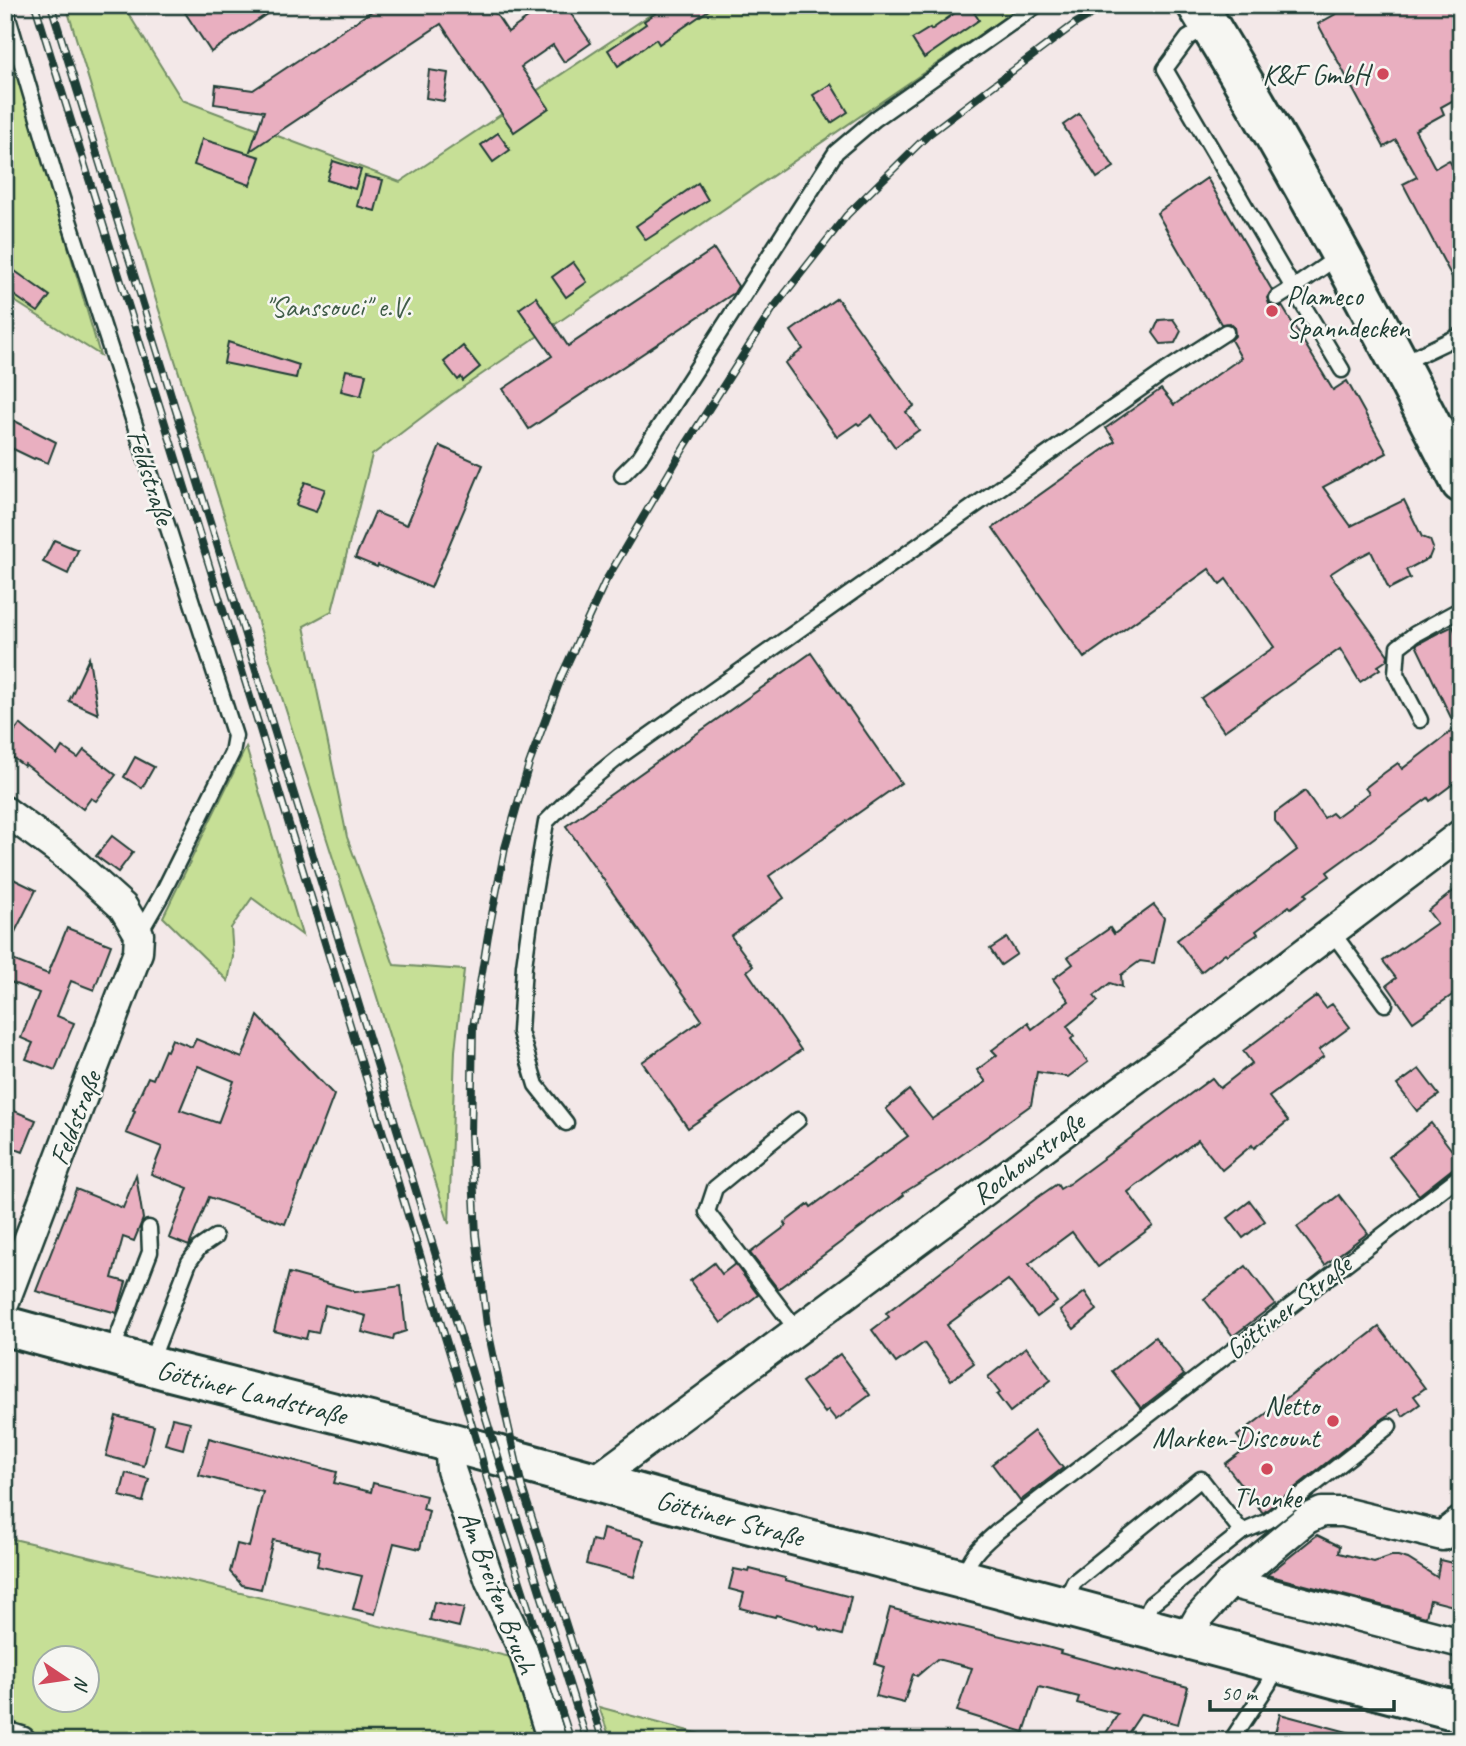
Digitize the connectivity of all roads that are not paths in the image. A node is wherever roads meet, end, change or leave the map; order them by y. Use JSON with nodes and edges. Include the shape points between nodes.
{"nodes":[{"id":1,"x":1037,"y":5,"type":"edge"},
{"id":2,"x":5,"y":7,"type":"edge"},
{"id":3,"x":1203,"y":15,"type":"edge"},
{"id":4,"x":1340,"y":255,"type":"junction"},
{"id":5,"x":1293,"y":288,"type":"junction"},
{"id":6,"x":1277,"y":298,"type":"dead end"},
{"id":7,"x":1226,"y":332,"type":"dead end"},
{"id":8,"x":1461,"y":335,"type":"edge"},
{"id":9,"x":1399,"y":364,"type":"junction"},
{"id":10,"x":1342,"y":370,"type":"dead end"},
{"id":11,"x":622,"y":475,"type":"dead end"},
{"id":12,"x":1459,"y":476,"type":"edge"},
{"id":13,"x":1461,"y":609,"type":"edge"},
{"id":14,"x":1420,"y":720,"type":"dead end"},
{"id":15,"x":5,"y":811,"type":"edge"},
{"id":16,"x":1461,"y":834,"type":"edge"},
{"id":17,"x":1332,"y":932,"type":"junction"},
{"id":18,"x":139,"y":934,"type":"junction"},
{"id":19,"x":1385,"y":1004,"type":"dead end"},
{"id":20,"x":798,"y":1120,"type":"dead end"},
{"id":21,"x":566,"y":1123,"type":"dead end"},
{"id":22,"x":1461,"y":1175,"type":"edge"},
{"id":23,"x":149,"y":1227,"type":"dead end"},
{"id":24,"x":215,"y":1237,"type":"dead end"},
{"id":25,"x":5,"y":1301,"type":"edge"},
{"id":26,"x":5,"y":1326,"type":"edge"},
{"id":27,"x":797,"y":1329,"type":"junction"},
{"id":28,"x":111,"y":1356,"type":"junction"},
{"id":29,"x":149,"y":1366,"type":"junction"},
{"id":30,"x":1389,"y":1426,"type":"dead end"},
{"id":31,"x":449,"y":1443,"type":"junction"},
{"id":32,"x":499,"y":1456,"type":"joint"},
{"id":33,"x":594,"y":1481,"type":"junction"},
{"id":34,"x":1461,"y":1521,"type":"edge"},
{"id":35,"x":1242,"y":1532,"type":"junction"},
{"id":36,"x":962,"y":1578,"type":"junction"},
{"id":37,"x":1230,"y":1583,"type":"junction"},
{"id":38,"x":1064,"y":1606,"type":"junction"},
{"id":39,"x":1141,"y":1626,"type":"junction"},
{"id":40,"x":1187,"y":1638,"type":"junction"},
{"id":41,"x":1461,"y":1643,"type":"edge"},
{"id":42,"x":1279,"y":1663,"type":"junction"},
{"id":43,"x":1458,"y":1702,"type":"edge"},
{"id":44,"x":5,"y":1736,"type":"edge"},
{"id":45,"x":21,"y":1741,"type":"edge"},
{"id":46,"x":552,"y":1741,"type":"edge"},
{"id":47,"x":1231,"y":1741,"type":"edge"}],
"edges":[{"from":1,"to":11,"type":"lane","via":[[836,152],[639,458]]},
{"from":2,"to":18,"type":"lane","name":"Feldstraße","via":[[234,736],[232,753]]},
{"from":3,"to":4,"type":"street"},
{"from":3,"to":5,"type":"lane","via":[[1165,69]]},
{"from":4,"to":5,"type":"lane"},
{"from":4,"to":9,"type":"street"},
{"from":5,"to":6,"type":"lane"},
{"from":5,"to":10,"type":"lane"},
{"from":7,"to":21,"type":"lane","via":[[619,757],[546,822],[524,966],[520,1032],[536,1084]]},
{"from":8,"to":9,"type":"lane"},
{"from":9,"to":12,"type":"street"},
{"from":13,"to":14,"type":"lane","via":[[1398,647],[1396,674]]},
{"from":15,"to":18,"type":"street","via":[[64,854],[123,907]]},
{"from":16,"to":17,"type":"street","name":"Rochowstraße"},
{"from":17,"to":19,"type":"lane"},
{"from":17,"to":27,"type":"street","name":"Rochowstraße"},
{"from":18,"to":25,"type":"street","name":"Feldstraße","via":[[138,952]]},
{"from":20,"to":27,"type":"lane","via":[[715,1188],[707,1212]]},
{"from":22,"to":36,"type":"lane","name":"Göttiner Straße","via":[[998,1531],[975,1551]]},
{"from":23,"to":28,"type":"lane","via":[[150,1252]]},
{"from":24,"to":29,"type":"lane","via":[[189,1262]]},
{"from":26,"to":28,"type":"street","name":"Göttiner Landstraße"},
{"from":27,"to":33,"type":"street","name":"Rochowstraße"},
{"from":28,"to":29,"type":"street","name":"Göttiner Landstraße"},
{"from":29,"to":31,"type":"street","name":"Göttiner Landstraße"},
{"from":30,"to":35,"type":"lane","via":[[1268,1521]]},
{"from":31,"to":32,"type":"street","name":"Göttiner Landstraße"},
{"from":31,"to":46,"type":"street","name":"Am Breiten Bruch","via":[[451,1470],[490,1581],[524,1652]]},
{"from":32,"to":33,"type":"street","name":"Göttiner Straße"},
{"from":33,"to":36,"type":"street","name":"Göttiner Straße"},
{"from":34,"to":37,"type":"street","via":[[1442,1536],[1343,1512],[1322,1512],[1307,1519]]},
{"from":35,"to":38,"type":"lane","via":[[1201,1479],[1074,1582]]},
{"from":35,"to":39,"type":"lane","via":[[1151,1604]]},
{"from":36,"to":38,"type":"street","name":"Göttiner Straße"},
{"from":37,"to":40,"type":"street"},
{"from":37,"to":41,"type":"street"},
{"from":38,"to":39,"type":"street","name":"Göttiner Straße"},
{"from":39,"to":40,"type":"street","name":"Göttiner Straße"},
{"from":40,"to":42,"type":"street","name":"Göttiner Straße"},
{"from":42,"to":43,"type":"street","name":"Göttiner Straße"},
{"from":42,"to":47,"type":"lane"},
{"from":44,"to":45,"type":"street"}]}
